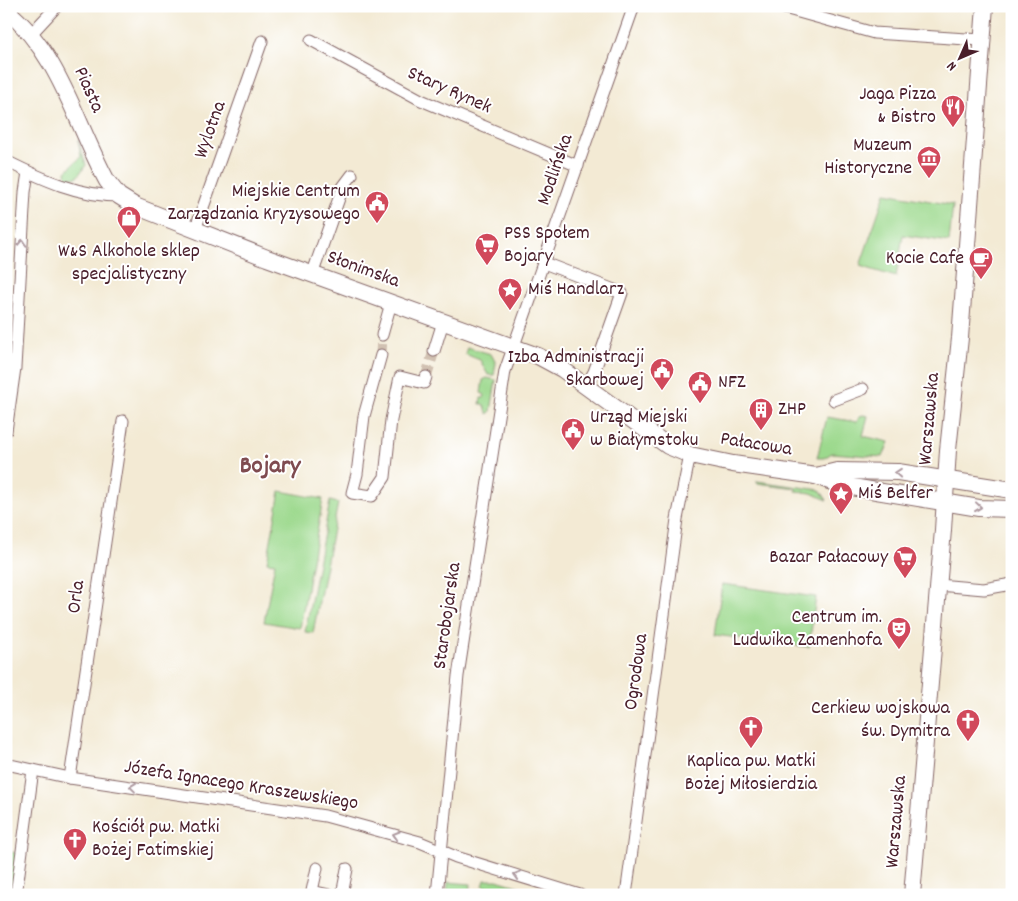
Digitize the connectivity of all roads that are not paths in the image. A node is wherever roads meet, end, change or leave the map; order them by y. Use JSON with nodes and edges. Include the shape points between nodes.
{"nodes":[{"id":1,"x":57,"y":6,"type":"edge"},
{"id":2,"x":634,"y":6,"type":"edge"},
{"id":3,"x":777,"y":6,"type":"edge"},
{"id":4,"x":985,"y":6,"type":"edge"},
{"id":5,"x":6,"y":10,"type":"edge"},
{"id":6,"x":31,"y":34,"type":"junction"},
{"id":7,"x":311,"y":40,"type":"dead end"},
{"id":8,"x":982,"y":40,"type":"junction"},
{"id":9,"x":262,"y":42,"type":"dead end"},
{"id":10,"x":6,"y":161,"type":"edge"},
{"id":11,"x":578,"y":166,"type":"junction"},
{"id":12,"x":28,"y":172,"type":"junction"},
{"id":13,"x":352,"y":175,"type":"dead end"},
{"id":14,"x":119,"y":196,"type":"junction"},
{"id":15,"x":195,"y":230,"type":"junction"},
{"id":16,"x":544,"y":263,"type":"junction"},
{"id":17,"x":312,"y":275,"type":"junction"},
{"id":18,"x":391,"y":303,"type":"junction"},
{"id":19,"x":443,"y":322,"type":"junction"},
{"id":20,"x":382,"y":335,"type":"tunnel mouth"},
{"id":21,"x":513,"y":346,"type":"junction"},
{"id":22,"x":434,"y":351,"type":"tunnel mouth"},
{"id":23,"x":380,"y":355,"type":"tunnel mouth"},
{"id":24,"x":426,"y":377,"type":"dead end"},
{"id":25,"x":586,"y":386,"type":"junction"},
{"id":26,"x":863,"y":389,"type":"dead end"},
{"id":27,"x":834,"y":400,"type":"dead end"},
{"id":28,"x":123,"y":422,"type":"dead end"},
{"id":29,"x":6,"y":431,"type":"edge"},
{"id":30,"x":690,"y":455,"type":"junction"},
{"id":31,"x":816,"y":476,"type":"junction"},
{"id":32,"x":946,"y":480,"type":"junction"},
{"id":33,"x":1012,"y":490,"type":"edge"},
{"id":34,"x":945,"y":502,"type":"junction"},
{"id":35,"x":1012,"y":509,"type":"edge"},
{"id":36,"x":1012,"y":584,"type":"edge"},
{"id":37,"x":938,"y":585,"type":"junction"},
{"id":38,"x":6,"y":764,"type":"edge"},
{"id":39,"x":33,"y":770,"type":"junction"},
{"id":40,"x":70,"y":778,"type":"junction"},
{"id":41,"x":442,"y":852,"type":"junction"},
{"id":42,"x":317,"y":868,"type":"dead end"},
{"id":43,"x":347,"y":868,"type":"dead end"},
{"id":44,"x":16,"y":895,"type":"edge"},
{"id":45,"x":329,"y":895,"type":"edge"},
{"id":46,"x":342,"y":895,"type":"edge"},
{"id":47,"x":436,"y":895,"type":"edge"},
{"id":48,"x":580,"y":895,"type":"edge"},
{"id":49,"x":626,"y":895,"type":"edge"},
{"id":50,"x":912,"y":895,"type":"edge"}],
"edges":[{"from":1,"to":6,"type":"street"},
{"from":2,"to":11,"type":"street","name":"Modlińska"},
{"from":3,"to":8,"type":"street","via":[[874,33]]},
{"from":4,"to":8,"type":"street","name":"Warszawska"},
{"from":5,"to":6,"type":"street","name":"Piasta"},
{"from":6,"to":14,"type":"street","name":"Piasta","via":[[57,71],[101,169]]},
{"from":7,"to":11,"type":"street","name":"Stary Rynek","via":[[421,100]]},
{"from":8,"to":32,"type":"street","name":"Warszawska"},
{"from":9,"to":15,"type":"street","name":"Wylotna"},
{"from":10,"to":12,"type":"street","name":"Słonimska"},
{"from":11,"to":16,"type":"street","name":"Modlińska"},
{"from":12,"to":14,"type":"street","name":"Słonimska","via":[[82,192]]},
{"from":29,"to":12,"type":"street","one_way":true,"via":[[15,368]]},
{"from":13,"to":17,"type":"street","via":[[343,187]]},
{"from":14,"to":15,"type":"street","name":"Słonimska","via":[[135,206]]},
{"from":15,"to":17,"type":"street","name":"Słonimska"},
{"from":16,"to":21,"type":"street","name":"Modlińska"},
{"from":16,"to":25,"type":"street","via":[[622,293]]},
{"from":17,"to":18,"type":"street","name":"Słonimska"},
{"from":18,"to":19,"type":"street","name":"Słonimska"},
{"from":18,"to":20,"type":"street"},
{"from":19,"to":21,"type":"street","name":"Słonimska"},
{"from":19,"to":22,"type":"street"},
{"from":21,"to":25,"type":"street","name":"Słonimska","via":[[554,365]]},
{"from":21,"to":41,"type":"street","name":"Starobojarska","via":[[505,371],[458,676]]},
{"from":23,"to":24,"type":"street","via":[[364,416],[352,493],[372,496],[385,477],[391,420],[400,377],[424,383]]},
{"from":25,"to":30,"type":"street","name":"Słonimska","via":[[668,446]]},
{"from":26,"to":27,"type":"street"},
{"from":28,"to":40,"type":"street","name":"Orla"},
{"from":30,"to":31,"type":"street","name":"Pałacowa"},
{"from":30,"to":49,"type":"street","name":"Ogrodowa","via":[[676,526]]},
{"from":32,"to":31,"type":"street","name":"Pałacowa","one_way":true,"via":[[898,472],[837,471]]},
{"from":31,"to":34,"type":"street","name":"Pałacowa","via":[[840,485]]},
{"from":32,"to":33,"type":"street","name":"Pałacowa"},
{"from":32,"to":34,"type":"street","name":"Warszawska"},
{"from":34,"to":35,"type":"street","name":"Pałacowa","one_way":true},
{"from":34,"to":37,"type":"street","name":"Warszawska"},
{"from":36,"to":37,"type":"street","via":[[984,589]]},
{"from":37,"to":50,"type":"street","name":"Warszawska"},
{"from":38,"to":39,"type":"street","name":"Józefa Ignacego Kraszewskiego"},
{"from":39,"to":40,"type":"street","name":"Józefa Ignacego Kraszewskiego"},
{"from":39,"to":44,"type":"street"},
{"from":41,"to":40,"type":"street","name":"Józefa Ignacego Kraszewskiego","one_way":true,"via":[[420,842],[326,816]]},
{"from":41,"to":47,"type":"street","name":"Starobojarska"},
{"from":48,"to":41,"type":"street","name":"Józefa Ignacego Kraszewskiego","one_way":true},
{"from":42,"to":45,"type":"street","via":[[312,891]]},
{"from":43,"to":46,"type":"street"}]}
